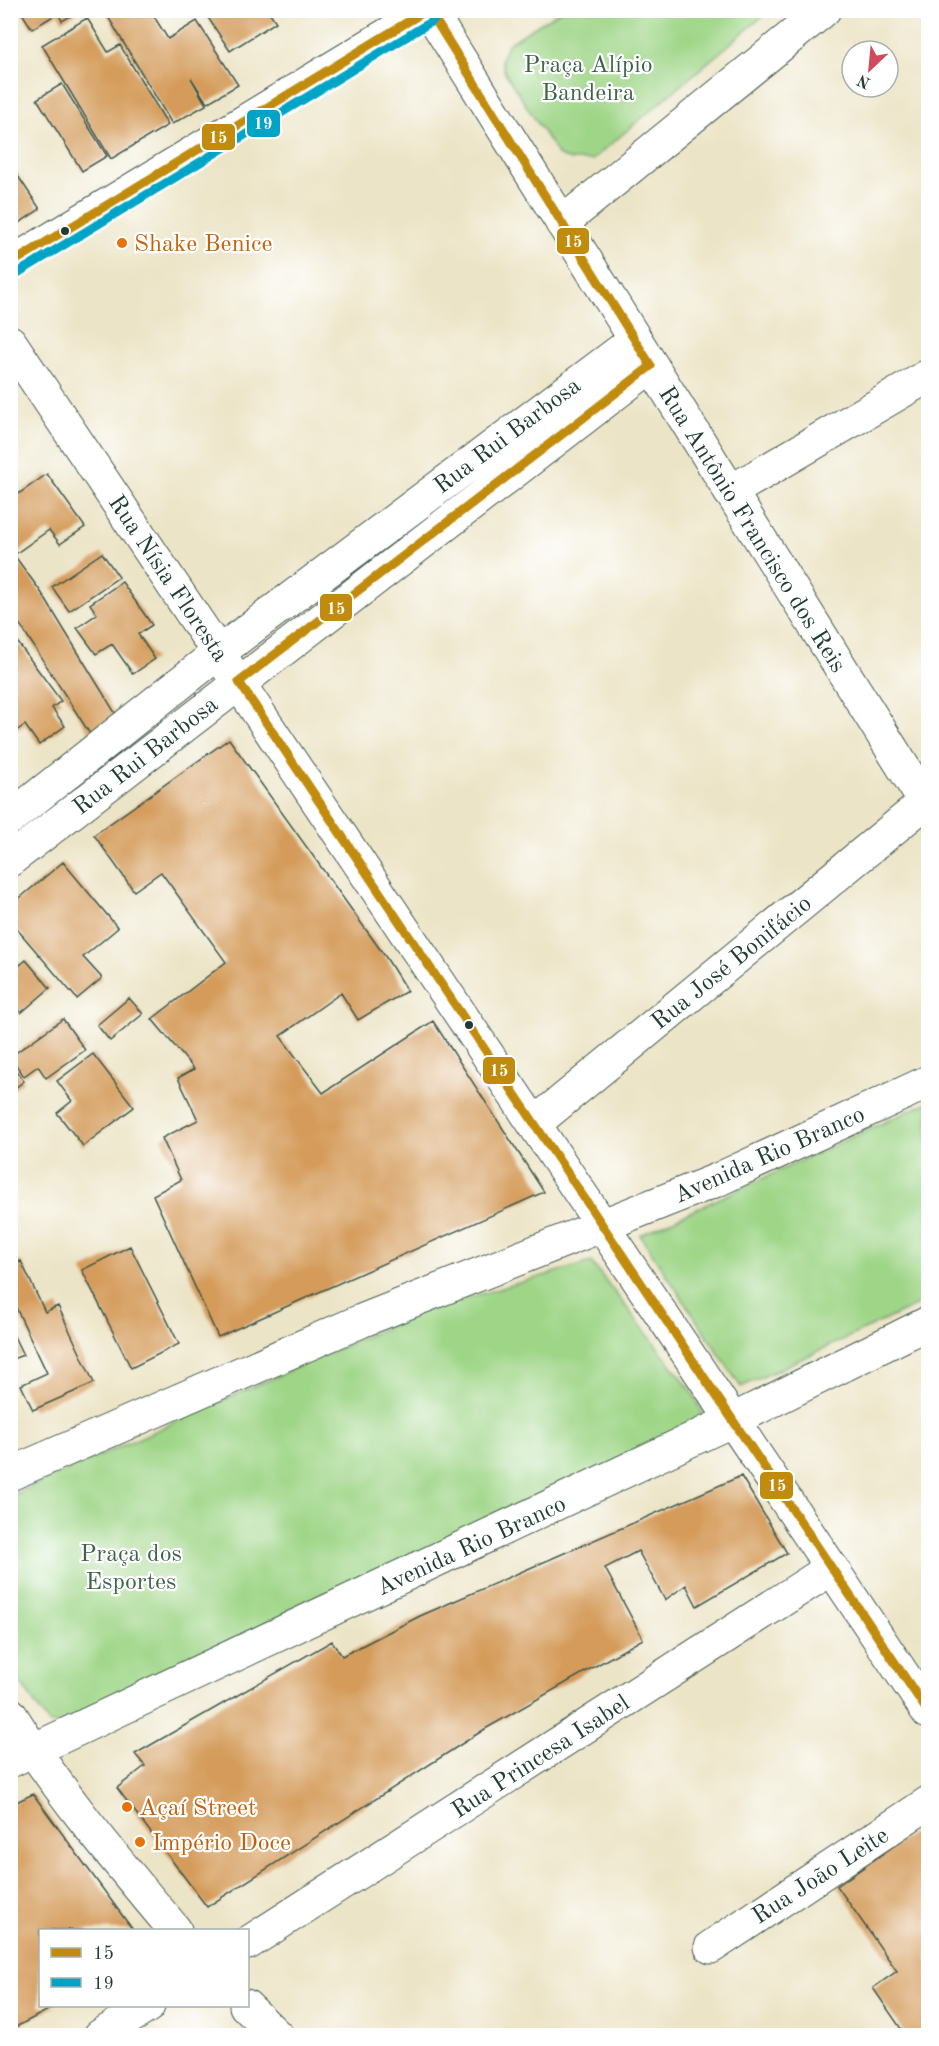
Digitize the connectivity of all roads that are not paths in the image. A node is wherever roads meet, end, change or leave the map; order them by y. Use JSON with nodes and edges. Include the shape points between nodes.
{"nodes":[{"id":1,"x":428,"y":10,"type":"edge"},
{"id":2,"x":824,"y":10,"type":"edge"},
{"id":3,"x":562,"y":223,"type":"junction"},
{"id":4,"x":10,"y":264,"type":"edge"},
{"id":5,"x":10,"y":342,"type":"edge"},
{"id":6,"x":643,"y":353,"type":"junction"},
{"id":7,"x":928,"y":376,"type":"edge"},
{"id":8,"x":448,"y":480,"type":"junction"},
{"id":9,"x":730,"y":492,"type":"junction"},
{"id":10,"x":467,"y":506,"type":"junction"},
{"id":11,"x":219,"y":653,"type":"junction"},
{"id":12,"x":239,"y":682,"type":"junction"},
{"id":13,"x":50,"y":786,"type":"junction"},
{"id":14,"x":927,"y":801,"type":"edge"},
{"id":15,"x":70,"y":814,"type":"junction"},
{"id":16,"x":10,"y":818,"type":"edge"},
{"id":17,"x":10,"y":860,"type":"edge"},
{"id":18,"x":928,"y":1082,"type":"edge"},
{"id":19,"x":534,"y":1124,"type":"junction"},
{"id":20,"x":602,"y":1224,"type":"junction"},
{"id":21,"x":928,"y":1323,"type":"edge"},
{"id":22,"x":733,"y":1420,"type":"junction"},
{"id":23,"x":10,"y":1474,"type":"edge"},
{"id":24,"x":832,"y":1568,"type":"junction"},
{"id":25,"x":928,"y":1712,"type":"edge"},
{"id":26,"x":10,"y":1714,"type":"edge"},
{"id":27,"x":22,"y":1756,"type":"edge"},
{"id":28,"x":928,"y":1803,"type":"edge"},
{"id":29,"x":174,"y":1929,"type":"edge"},
{"id":30,"x":249,"y":1942,"type":"edge"},
{"id":31,"x":711,"y":1947,"type":"dead end"},
{"id":32,"x":146,"y":2007,"type":"edge"},
{"id":33,"x":247,"y":2007,"type":"edge"},
{"id":34,"x":100,"y":2036,"type":"edge"},
{"id":35,"x":277,"y":2036,"type":"edge"}],
"edges":[{"from":1,"to":3,"type":"street","name":"Rua Antônio Francisco dos Reis"},
{"from":1,"to":4,"type":"street"},
{"from":2,"to":3,"type":"street"},
{"from":3,"to":6,"type":"street","name":"Rua Antônio Francisco dos Reis"},
{"from":5,"to":11,"type":"street","name":"Rua Nísia Floresta"},
{"from":6,"to":8,"type":"street","name":"Rua Rui Barbosa"},
{"from":6,"to":9,"type":"street","name":"Rua Antônio Francisco dos Reis"},
{"from":6,"to":10,"type":"street","name":"Rua Rui Barbosa"},
{"from":7,"to":9,"type":"street"},
{"from":8,"to":10,"type":"street"},
{"from":8,"to":11,"type":"street","name":"Rua Rui Barbosa"},
{"from":9,"to":14,"type":"street","name":"Rua Antônio Francisco dos Reis"},
{"from":10,"to":12,"type":"street","name":"Rua Rui Barbosa"},
{"from":11,"to":12,"type":"street","name":"Rua Nísia Floresta"},
{"from":11,"to":13,"type":"street","name":"Rua Rui Barbosa"},
{"from":12,"to":15,"type":"street","name":"Rua Rui Barbosa"},
{"from":12,"to":19,"type":"street","name":"Rua Nísia Floresta"},
{"from":13,"to":15,"type":"street"},
{"from":13,"to":16,"type":"street","name":"Rua Rui Barbosa"},
{"from":14,"to":19,"type":"street","name":"Rua José Bonifácio"},
{"from":15,"to":17,"type":"street","name":"Rua Rui Barbosa"},
{"from":18,"to":20,"type":"street","name":"Avenida Rio Branco","via":[[717,1180]]},
{"from":19,"to":20,"type":"street","name":"Rua Nísia Floresta"},
{"from":20,"to":22,"type":"street","name":"Rua Nísia Floresta"},
{"from":20,"to":23,"type":"street","name":"Avenida Rio Branco","via":[[361,1322]]},
{"from":21,"to":22,"type":"street","name":"Avenida Rio Branco"},
{"from":22,"to":24,"type":"street","name":"Rua Nísia Floresta"},
{"from":22,"to":27,"type":"street","name":"Avenida Rio Branco"},
{"from":24,"to":25,"type":"street","name":"Rua Nísia Floresta"},
{"from":24,"to":30,"type":"street","name":"Rua Princesa Isabel"},
{"from":26,"to":27,"type":"street"},
{"from":27,"to":29,"type":"street"},
{"from":28,"to":31,"type":"street","name":"Rua João Leite"},
{"from":32,"to":34,"type":"street"},
{"from":33,"to":35,"type":"street"}]}
